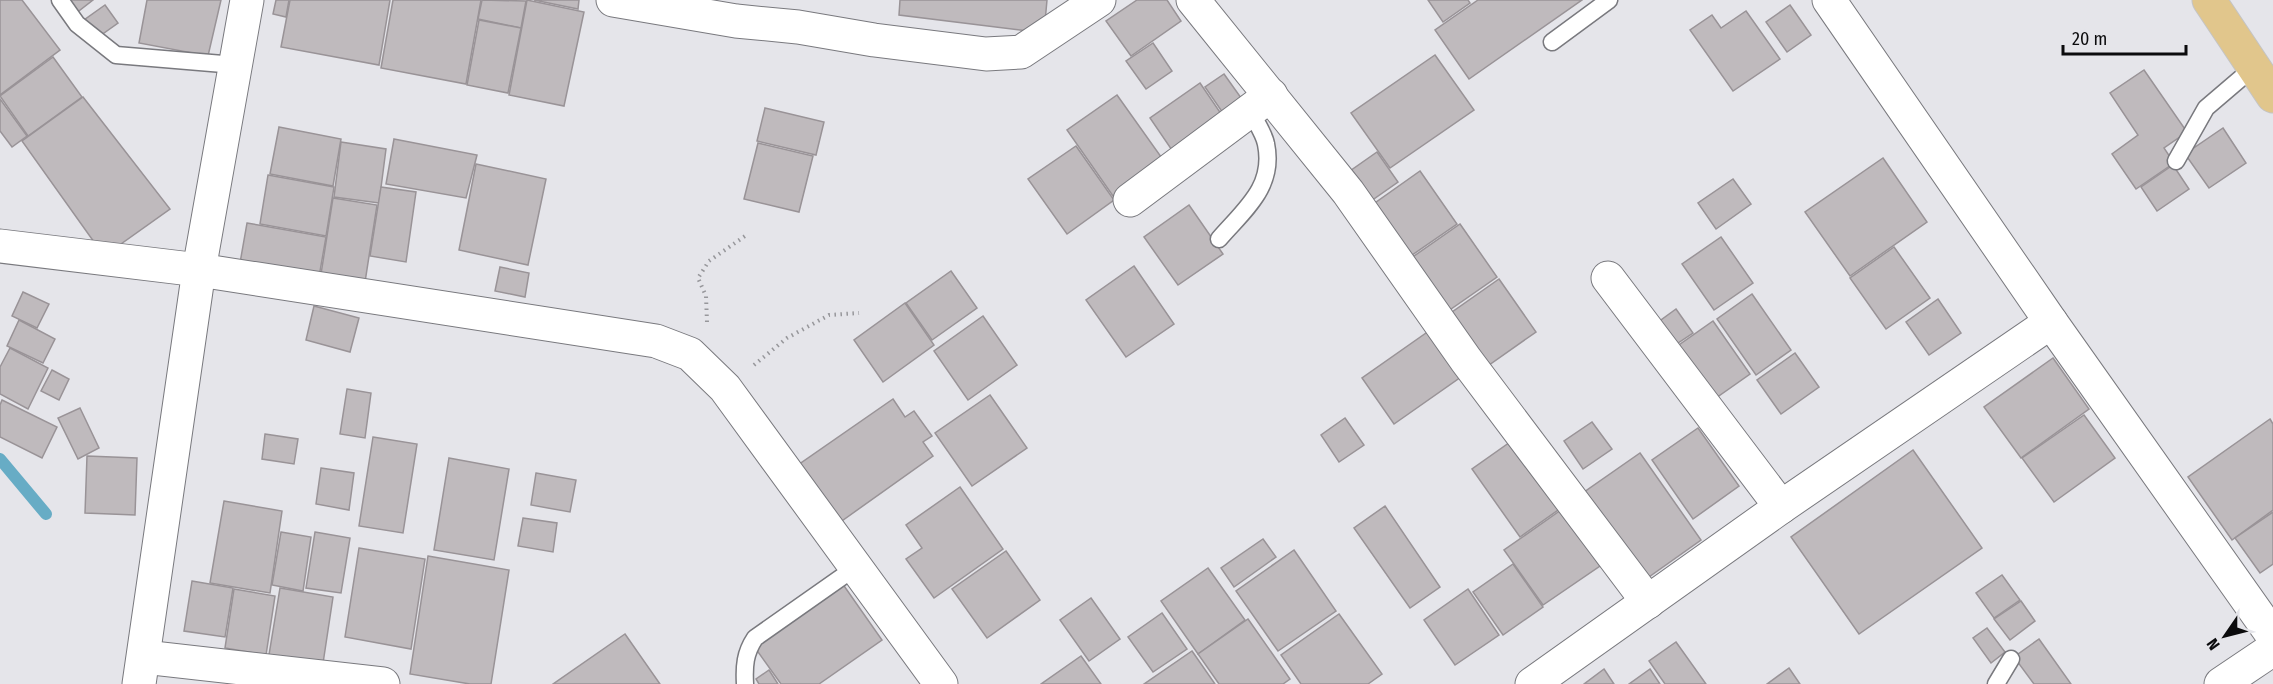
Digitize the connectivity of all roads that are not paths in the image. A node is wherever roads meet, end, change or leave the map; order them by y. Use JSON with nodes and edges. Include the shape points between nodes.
{"nodes":[{"id":1,"x":60,"y":0,"type":"edge"},
{"id":2,"x":247,"y":0,"type":"edge"},
{"id":3,"x":612,"y":0,"type":"edge"},
{"id":4,"x":1100,"y":0,"type":"edge"},
{"id":5,"x":1193,"y":0,"type":"edge"},
{"id":6,"x":1609,"y":0,"type":"edge"},
{"id":7,"x":1829,"y":0,"type":"edge"},
{"id":8,"x":2209,"y":0,"type":"edge"},
{"id":9,"x":1552,"y":42,"type":"dead end"},
{"id":10,"x":235,"y":65,"type":"junction"},
{"id":11,"x":2254,"y":67,"type":"junction"},
{"id":12,"x":2273,"y":96,"type":"edge"},
{"id":13,"x":1260,"y":103,"type":"junction"},
{"id":14,"x":2176,"y":160,"type":"dead end"},
{"id":15,"x":1130,"y":200,"type":"dead end"},
{"id":16,"x":1219,"y":239,"type":"dead end"},
{"id":17,"x":0,"y":246,"type":"edge"},
{"id":18,"x":199,"y":270,"type":"junction"},
{"id":19,"x":1608,"y":278,"type":"dead end"},
{"id":20,"x":2051,"y":322,"type":"junction"},
{"id":21,"x":1782,"y":507,"type":"junction"},
{"id":22,"x":856,"y":567,"type":"junction"},
{"id":23,"x":1648,"y":602,"type":"junction"},
{"id":24,"x":2273,"y":636,"type":"edge"},
{"id":25,"x":2273,"y":649,"type":"edge"},
{"id":26,"x":2011,"y":659,"type":"dead end"},
{"id":27,"x":141,"y":670,"type":"edge"},
{"id":28,"x":935,"y":682,"type":"edge"},
{"id":29,"x":383,"y":684,"type":"edge"},
{"id":30,"x":745,"y":684,"type":"edge"},
{"id":31,"x":1532,"y":684,"type":"edge"},
{"id":32,"x":1996,"y":684,"type":"edge"},
{"id":33,"x":2221,"y":684,"type":"edge"}],
"edges":[{"from":1,"to":10,"type":"lane","via":[[77,24],[116,55]]},
{"from":2,"to":10,"type":"street"},
{"from":3,"to":4,"type":"street","via":[[736,21],[986,54],[1021,52]]},
{"from":5,"to":13,"type":"street"},
{"from":6,"to":9,"type":"lane"},
{"from":7,"to":20,"type":"street"},
{"from":8,"to":11,"type":"main road"},
{"from":10,"to":18,"type":"street"},
{"from":11,"to":12,"type":"main road"},
{"from":11,"to":14,"type":"lane","via":[[2206,108]]},
{"from":13,"to":15,"type":"street"},
{"from":13,"to":16,"type":"lane","via":[[1268,167],[1259,194]]},
{"from":13,"to":23,"type":"street","via":[[1348,192],[1466,360]]},
{"from":17,"to":18,"type":"street"},
{"from":18,"to":22,"type":"street","via":[[656,341],[690,354],[725,388]]},
{"from":18,"to":27,"type":"street"},
{"from":19,"to":21,"type":"street"},
{"from":20,"to":21,"type":"street"},
{"from":20,"to":24,"type":"street"},
{"from":21,"to":23,"type":"street"},
{"from":22,"to":28,"type":"street"},
{"from":22,"to":30,"type":"lane","via":[[755,638],[747,650]]},
{"from":23,"to":31,"type":"street"},
{"from":25,"to":33,"type":"street"},
{"from":26,"to":32,"type":"lane"},
{"from":27,"to":29,"type":"street"}]}
